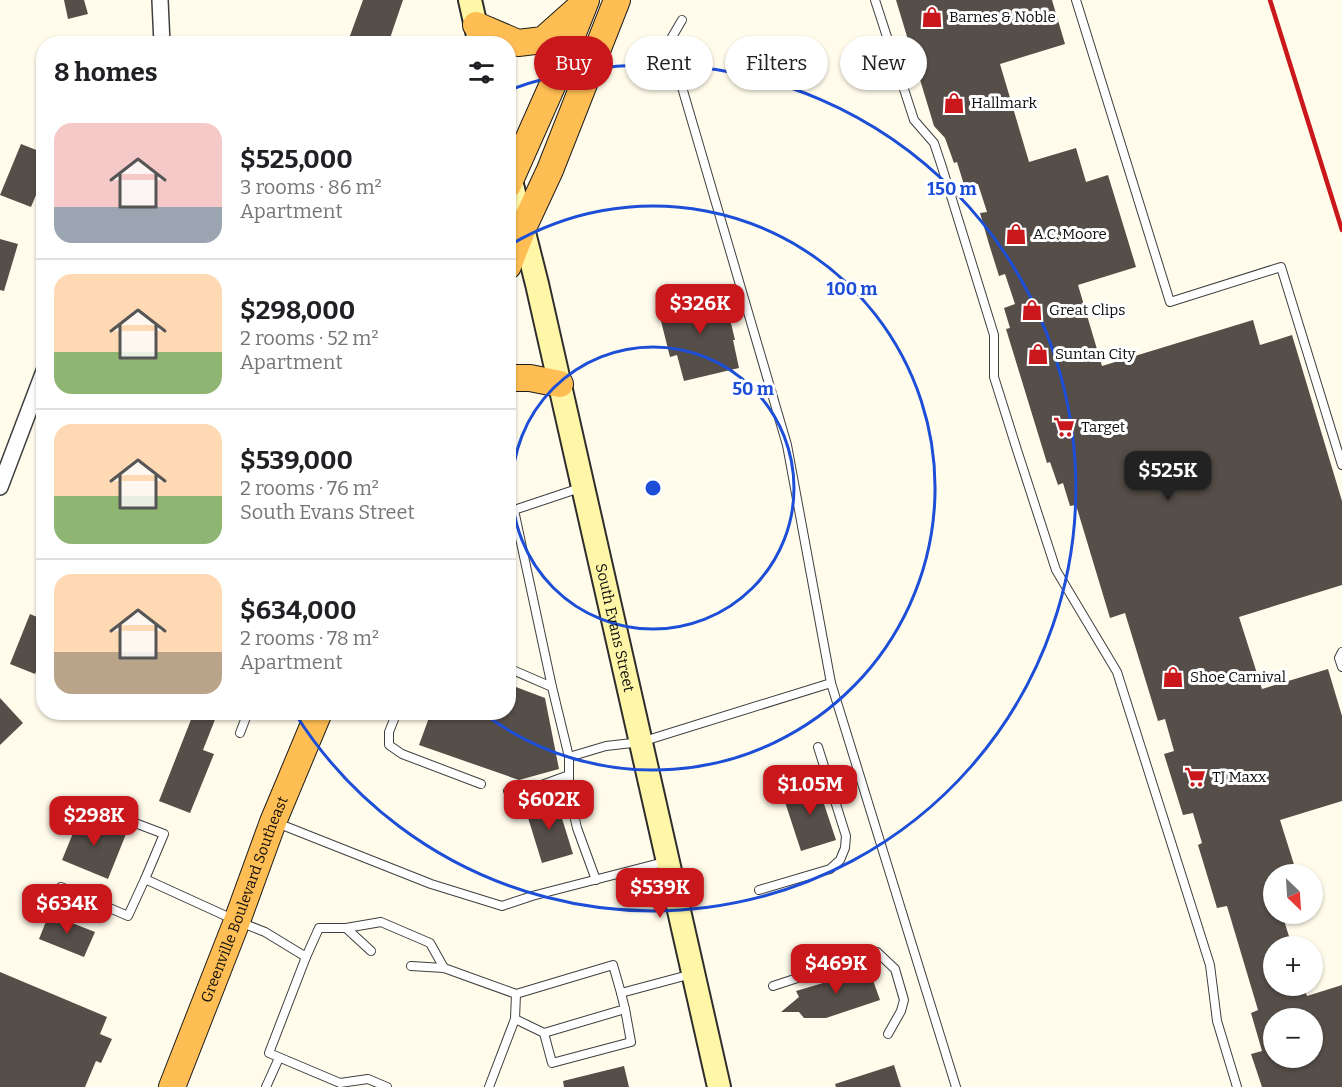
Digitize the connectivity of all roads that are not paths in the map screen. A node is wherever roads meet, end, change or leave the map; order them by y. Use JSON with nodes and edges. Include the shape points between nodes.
{"nodes":[{"id":1,"x":160,"y":0,"type":"edge"},
{"id":2,"x":470,"y":0,"type":"edge"},
{"id":3,"x":617,"y":0,"type":"edge"},
{"id":4,"x":875,"y":0,"type":"edge"},
{"id":5,"x":1076,"y":0,"type":"edge"},
{"id":6,"x":585,"y":1,"type":"edge"},
{"id":7,"x":682,"y":20,"type":"dead end"},
{"id":8,"x":478,"y":34,"type":"edge"},
{"id":9,"x":162,"y":36,"type":"edge"},
{"id":10,"x":516,"y":42,"type":"edge"},
{"id":11,"x":516,"y":163,"type":"edge"},
{"id":12,"x":516,"y":203,"type":"edge"},
{"id":13,"x":523,"y":228,"type":"junction"},
{"id":14,"x":516,"y":246,"type":"edge"},
{"id":15,"x":516,"y":378,"type":"edge"},
{"id":16,"x":560,"y":384,"type":"junction"},
{"id":17,"x":36,"y":392,"type":"edge"},
{"id":18,"x":1342,"y":465,"type":"edge"},
{"id":19,"x":0,"y":487,"type":"edge"},
{"id":20,"x":583,"y":487,"type":"junction"},
{"id":21,"x":516,"y":508,"type":"edge"},
{"id":22,"x":516,"y":532,"type":"edge"},
{"id":23,"x":1342,"y":652,"type":"edge"},
{"id":24,"x":1342,"y":667,"type":"edge"},
{"id":25,"x":516,"y":671,"type":"edge"},
{"id":26,"x":831,"y":682,"type":"junction"},
{"id":27,"x":552,"y":687,"type":"junction"},
{"id":28,"x":245,"y":720,"type":"edge"},
{"id":29,"x":317,"y":720,"type":"edge"},
{"id":30,"x":394,"y":720,"type":"edge"},
{"id":31,"x":240,"y":733,"type":"dead end"},
{"id":32,"x":641,"y":742,"type":"junction"},
{"id":33,"x":818,"y":747,"type":"dead end"},
{"id":34,"x":569,"y":757,"type":"junction"},
{"id":35,"x":569,"y":776,"type":"junction"},
{"id":36,"x":481,"y":784,"type":"dead end"},
{"id":37,"x":508,"y":792,"type":"dead end"},
{"id":38,"x":114,"y":815,"type":"dead end"},
{"id":39,"x":273,"y":822,"type":"junction"},
{"id":40,"x":668,"y":861,"type":"junction"},
{"id":41,"x":146,"y":879,"type":"junction"},
{"id":42,"x":596,"y":880,"type":"junction"},
{"id":43,"x":61,"y":887,"type":"dead end"},
{"id":44,"x":759,"y":890,"type":"dead end"},
{"id":45,"x":237,"y":921,"type":"junction"},
{"id":46,"x":346,"y":928,"type":"junction"},
{"id":47,"x":371,"y":951,"type":"dead end"},
{"id":48,"x":306,"y":957,"type":"junction"},
{"id":49,"x":411,"y":966,"type":"dead end"},
{"id":50,"x":444,"y":968,"type":"junction"},
{"id":51,"x":693,"y":973,"type":"junction"},
{"id":52,"x":773,"y":986,"type":"dead end"},
{"id":53,"x":621,"y":993,"type":"junction"},
{"id":54,"x":516,"y":994,"type":"junction"},
{"id":55,"x":625,"y":1009,"type":"junction"},
{"id":56,"x":515,"y":1019,"type":"junction"},
{"id":57,"x":544,"y":1033,"type":"junction"},
{"id":58,"x":888,"y":1034,"type":"dead end"},
{"id":59,"x":279,"y":1058,"type":"junction"},
{"id":60,"x":172,"y":1087,"type":"edge"},
{"id":61,"x":266,"y":1087,"type":"edge"},
{"id":62,"x":387,"y":1087,"type":"edge"},
{"id":63,"x":489,"y":1087,"type":"edge"},
{"id":64,"x":719,"y":1087,"type":"edge"},
{"id":65,"x":956,"y":1087,"type":"edge"},
{"id":66,"x":1237,"y":1087,"type":"edge"}],
"edges":[{"from":1,"to":9,"type":"street"},
{"from":2,"to":8,"type":"main road"},
{"from":3,"to":13,"type":"highway"},
{"from":4,"to":66,"type":"lane","via":[[914,120],[934,143],[994,335],[994,377],[1056,570],[1117,672],[1210,965],[1217,1021]]},
{"from":5,"to":18,"type":"lane","via":[[1170,302],[1281,267]]},
{"from":6,"to":10,"type":"highway","via":[[543,39]]},
{"from":6,"to":11,"type":"highway"},
{"from":7,"to":26,"type":"lane","via":[[672,37],[674,60],[787,445]]},
{"from":12,"to":13,"type":"main road","name":"South Evans Street"},
{"from":13,"to":14,"type":"highway"},
{"from":13,"to":16,"type":"main road","name":"South Evans Street"},
{"from":15,"to":16,"type":"highway"},
{"from":16,"to":20,"type":"main road","name":"South Evans Street"},
{"from":17,"to":19,"type":"street"},
{"from":20,"to":21,"type":"lane"},
{"from":20,"to":32,"type":"main road","name":"South Evans Street"},
{"from":22,"to":27,"type":"lane"},
{"from":23,"to":24,"type":"lane"},
{"from":25,"to":27,"type":"lane"},
{"from":26,"to":32,"type":"lane"},
{"from":26,"to":65,"type":"lane"},
{"from":27,"to":34,"type":"lane"},
{"from":28,"to":31,"type":"lane"},
{"from":29,"to":39,"type":"highway","name":"Greenville Boulevard Southeast"},
{"from":30,"to":36,"type":"lane","via":[[389,745],[402,754]]},
{"from":32,"to":34,"type":"lane","via":[[606,746]]},
{"from":32,"to":40,"type":"main road","name":"South Evans Street"},
{"from":33,"to":44,"type":"lane","via":[[846,836],[845,848],[830,869]]},
{"from":34,"to":35,"type":"lane"},
{"from":35,"to":37,"type":"lane"},
{"from":35,"to":42,"type":"lane","via":[[577,828]]},
{"from":38,"to":41,"type":"lane","via":[[164,834]]},
{"from":39,"to":42,"type":"lane","via":[[431,884],[502,906]]},
{"from":39,"to":45,"type":"highway","name":"Greenville Boulevard Southeast"},
{"from":40,"to":42,"type":"lane"},
{"from":40,"to":51,"type":"main road","name":"South Evans Street"},
{"from":41,"to":43,"type":"lane","via":[[128,916]]},
{"from":41,"to":45,"type":"lane"},
{"from":45,"to":48,"type":"lane","via":[[265,932]]},
{"from":45,"to":60,"type":"highway","name":"Greenville Boulevard Southeast"},
{"from":46,"to":47,"type":"lane"},
{"from":46,"to":48,"type":"lane","via":[[319,928]]},
{"from":46,"to":50,"type":"lane","via":[[381,922],[391,926],[430,943]]},
{"from":48,"to":59,"type":"lane","via":[[269,1053]]},
{"from":49,"to":50,"type":"lane"},
{"from":50,"to":54,"type":"lane"},
{"from":51,"to":53,"type":"lane"},
{"from":51,"to":64,"type":"main road","name":"South Evans Street"},
{"from":52,"to":58,"type":"lane","via":[[878,952],[895,969],[904,1000]]},
{"from":53,"to":54,"type":"lane","via":[[613,965]]},
{"from":53,"to":55,"type":"lane"},
{"from":54,"to":56,"type":"lane"},
{"from":55,"to":57,"type":"lane"},
{"from":55,"to":57,"type":"lane","via":[[631,1042],[552,1063]]},
{"from":56,"to":57,"type":"lane"},
{"from":56,"to":63,"type":"lane"},
{"from":59,"to":61,"type":"lane"},
{"from":59,"to":62,"type":"lane","via":[[340,1083],[368,1080]]}]}
